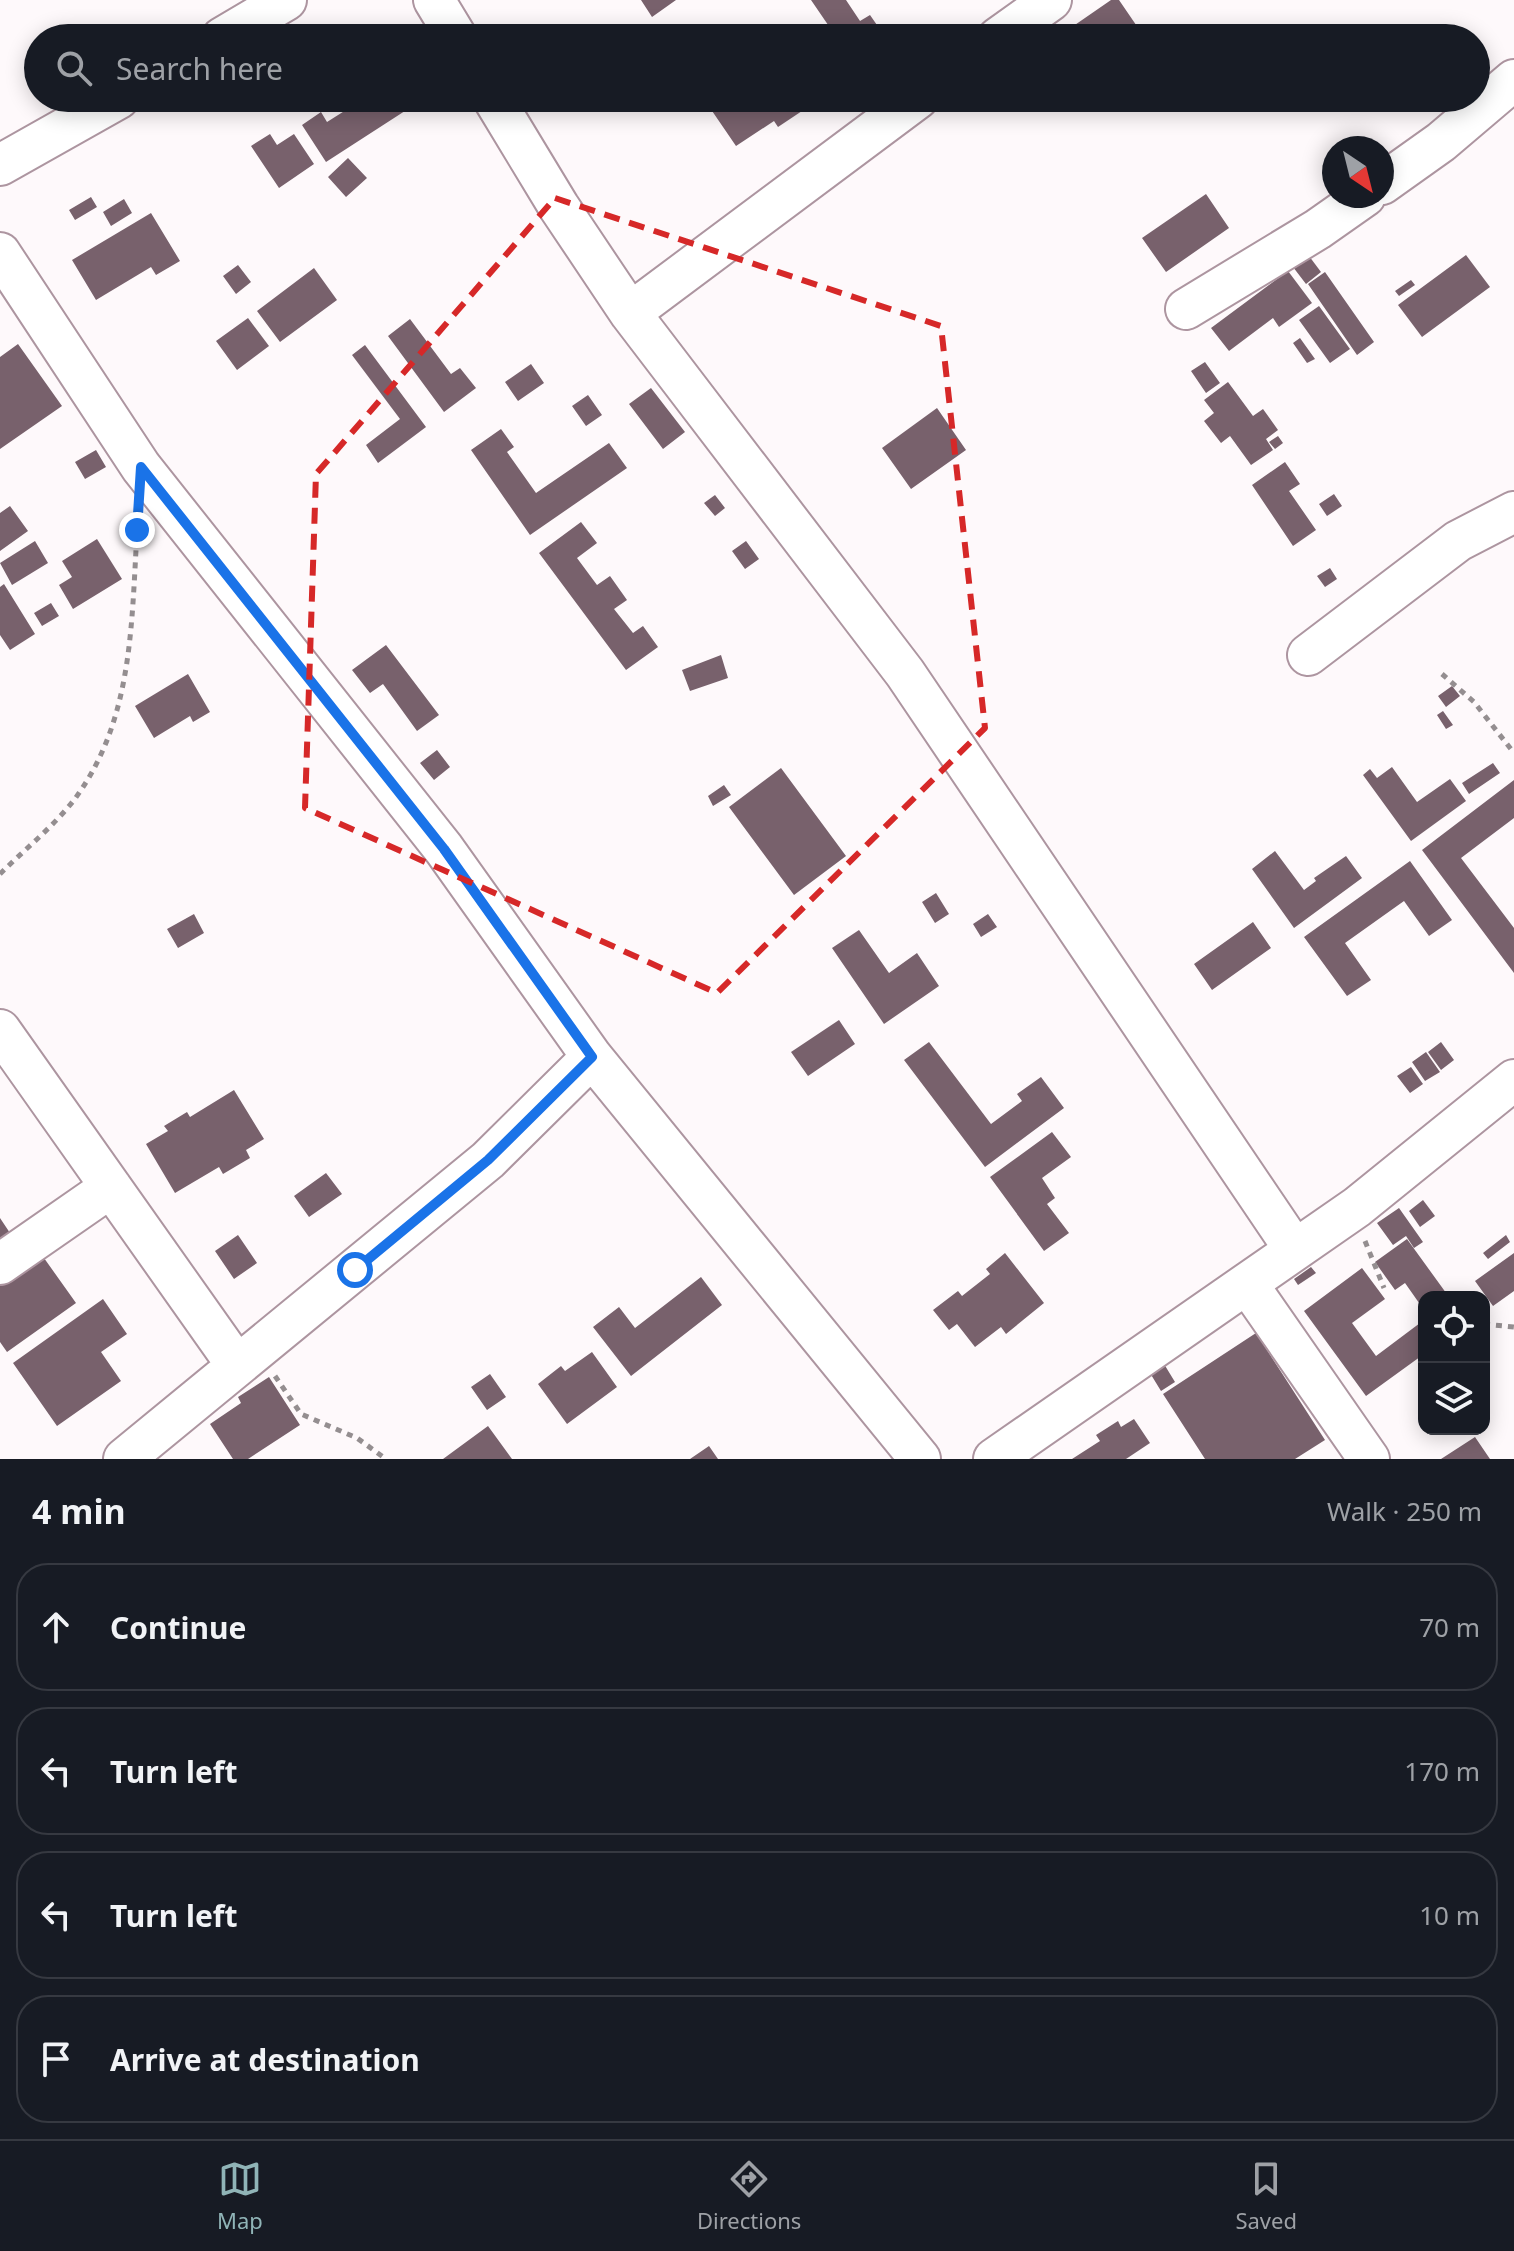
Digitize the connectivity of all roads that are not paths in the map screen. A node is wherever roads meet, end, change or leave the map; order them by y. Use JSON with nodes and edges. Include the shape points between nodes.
{"nodes":[{"id":1,"x":286,"y":0,"type":"edge"},
{"id":2,"x":434,"y":0,"type":"edge"},
{"id":3,"x":1051,"y":0,"type":"edge"},
{"id":4,"x":246,"y":24,"type":"edge"},
{"id":5,"x":449,"y":24,"type":"edge"},
{"id":6,"x":1018,"y":24,"type":"edge"},
{"id":7,"x":1514,"y":80,"type":"edge"},
{"id":8,"x":1490,"y":100,"type":"edge"},
{"id":9,"x":94,"y":112,"type":"edge"},
{"id":10,"x":502,"y":112,"type":"edge"},
{"id":11,"x":899,"y":112,"type":"edge"},
{"id":12,"x":1476,"y":112,"type":"edge"},
{"id":13,"x":0,"y":165,"type":"edge"},
{"id":14,"x":1394,"y":175,"type":"edge"},
{"id":15,"x":1348,"y":208,"type":"edge"},
{"id":16,"x":0,"y":253,"type":"edge"},
{"id":17,"x":1186,"y":309,"type":"dead end"},
{"id":18,"x":630,"y":313,"type":"junction"},
{"id":19,"x":1514,"y":512,"type":"edge"},
{"id":20,"x":1308,"y":655,"type":"dead end"},
{"id":21,"x":0,"y":1030,"type":"edge"},
{"id":22,"x":592,"y":1057,"type":"junction"},
{"id":23,"x":1514,"y":1080,"type":"edge"},
{"id":24,"x":111,"y":1187,"type":"junction"},
{"id":25,"x":1295,"y":1250,"type":"junction"},
{"id":26,"x":0,"y":1264,"type":"edge"},
{"id":27,"x":1248,"y":1285,"type":"junction"},
{"id":28,"x":247,"y":1356,"type":"junction"},
{"id":29,"x":124,"y":1459,"type":"edge"},
{"id":30,"x":920,"y":1459,"type":"edge"},
{"id":31,"x":994,"y":1459,"type":"edge"},
{"id":32,"x":1369,"y":1459,"type":"edge"}],
"edges":[{"from":1,"to":4,"type":"street"},
{"from":2,"to":5,"type":"street"},
{"from":3,"to":6,"type":"street"},
{"from":7,"to":8,"type":"street"},
{"from":9,"to":13,"type":"street"},
{"from":10,"to":18,"type":"street"},
{"from":11,"to":18,"type":"street"},
{"from":12,"to":14,"type":"street"},
{"from":15,"to":17,"type":"street"},
{"from":16,"to":22,"type":"street","via":[[141,467],[444,849]]},
{"from":18,"to":25,"type":"street","via":[[905,673]]},
{"from":19,"to":20,"type":"street","via":[[1458,541]]},
{"from":21,"to":24,"type":"street"},
{"from":22,"to":28,"type":"street","via":[[488,1160]]},
{"from":22,"to":30,"type":"street"},
{"from":23,"to":25,"type":"street","via":[[1357,1207]]},
{"from":24,"to":26,"type":"street"},
{"from":24,"to":28,"type":"street"},
{"from":25,"to":27,"type":"street"},
{"from":27,"to":31,"type":"street"},
{"from":27,"to":32,"type":"street"},
{"from":28,"to":29,"type":"street"}]}
